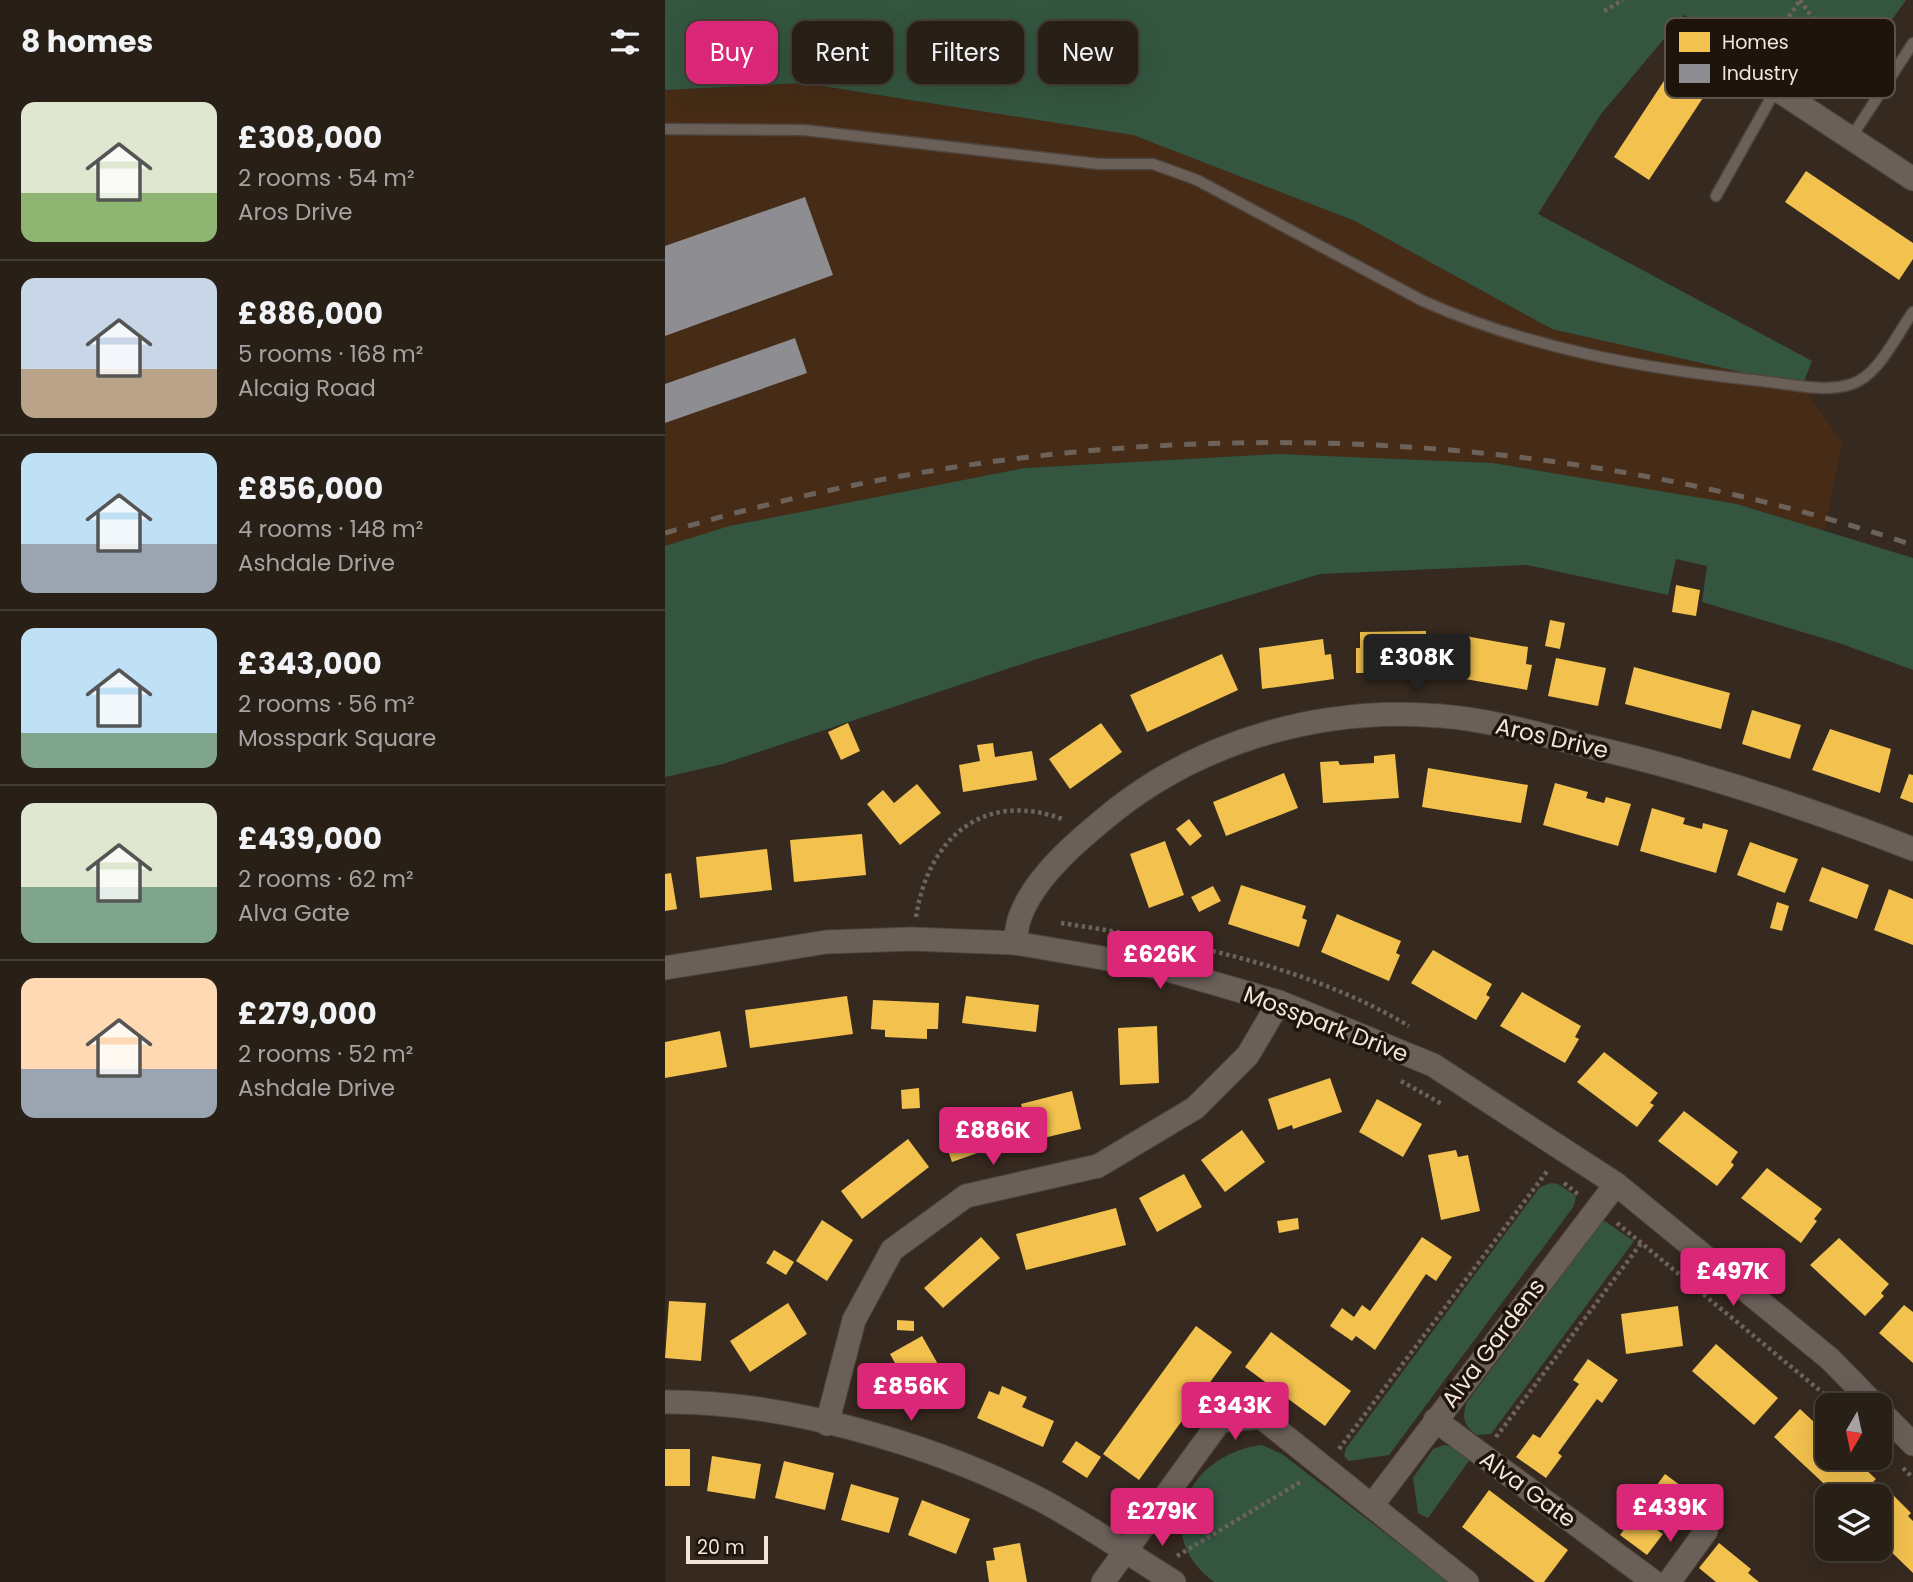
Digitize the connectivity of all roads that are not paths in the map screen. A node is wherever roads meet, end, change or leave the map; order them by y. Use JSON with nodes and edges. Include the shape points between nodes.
{"nodes":[{"id":1,"x":1913,"y":43,"type":"edge"},
{"id":2,"x":1895,"y":70,"type":"edge"},
{"id":3,"x":1771,"y":98,"type":"edge"},
{"id":4,"x":1791,"y":98,"type":"edge"},
{"id":5,"x":1877,"y":98,"type":"edge"},
{"id":6,"x":665,"y":129,"type":"edge"},
{"id":7,"x":1852,"y":136,"type":"junction"},
{"id":8,"x":1913,"y":179,"type":"edge"},
{"id":9,"x":1716,"y":196,"type":"dead end"},
{"id":10,"x":1913,"y":312,"type":"edge"},
{"id":11,"x":1913,"y":849,"type":"edge"},
{"id":12,"x":1015,"y":943,"type":"junction"},
{"id":13,"x":665,"y":968,"type":"edge"},
{"id":14,"x":1279,"y":1002,"type":"junction"},
{"id":15,"x":1616,"y":1184,"type":"junction"},
{"id":16,"x":1863,"y":1393,"type":"edge"},
{"id":17,"x":665,"y":1402,"type":"edge"},
{"id":18,"x":1435,"y":1420,"type":"junction"},
{"id":19,"x":1892,"y":1423,"type":"edge"},
{"id":20,"x":827,"y":1424,"type":"junction"},
{"id":21,"x":1913,"y":1444,"type":"edge"},
{"id":22,"x":1373,"y":1504,"type":"junction"},
{"id":23,"x":1706,"y":1531,"type":"dead end"},
{"id":24,"x":1127,"y":1550,"type":"junction"},
{"id":25,"x":1164,"y":1576,"type":"edge"},
{"id":26,"x":1103,"y":1582,"type":"edge"},
{"id":27,"x":1467,"y":1582,"type":"edge"},
{"id":28,"x":1654,"y":1582,"type":"edge"},
{"id":29,"x":1669,"y":1582,"type":"edge"}],
"edges":[{"from":1,"to":2,"type":"lane"},
{"from":3,"to":9,"type":"lane"},
{"from":4,"to":7,"type":"street"},
{"from":5,"to":7,"type":"lane"},
{"from":6,"to":10,"type":"lane","via":[[804,130],[1099,164],[1153,164],[1197,180],[1462,318],[1559,349],[1705,375],[1815,387],[1851,384],[1867,376]]},
{"from":7,"to":8,"type":"street"},
{"from":11,"to":12,"type":"street","name":"Aros Drive","via":[[1670,765],[1494,724],[1441,716],[1316,720],[1249,738],[1184,766],[1133,797],[1091,830],[1041,882],[1020,916]]},
{"from":12,"to":13,"type":"street","name":"Mosspark Drive","via":[[826,942]]},
{"from":12,"to":14,"type":"street","name":"Mosspark Drive","via":[[1161,968]]},
{"from":14,"to":15,"type":"street","name":"Mosspark Drive","via":[[1433,1065]]},
{"from":14,"to":20,"type":"street","via":[[1248,1055],[1195,1108],[1098,1166],[966,1196],[893,1250],[854,1320]]},
{"from":15,"to":16,"type":"street","name":"Mosspark Drive","via":[[1829,1359]]},
{"from":15,"to":18,"type":"street","name":"Alva Gardens"},
{"from":17,"to":20,"type":"street","via":[[745,1407]]},
{"from":18,"to":22,"type":"street","name":"Alva Gardens"},
{"from":18,"to":28,"type":"street","name":"Alva Gate"},
{"from":19,"to":21,"type":"street"},
{"from":20,"to":24,"type":"street","via":[[977,1469]]},
{"from":22,"to":24,"type":"street","via":[[1261,1417],[1220,1421]]},
{"from":22,"to":27,"type":"street"},
{"from":23,"to":29,"type":"street"},
{"from":24,"to":25,"type":"street"},
{"from":24,"to":26,"type":"street"}]}
